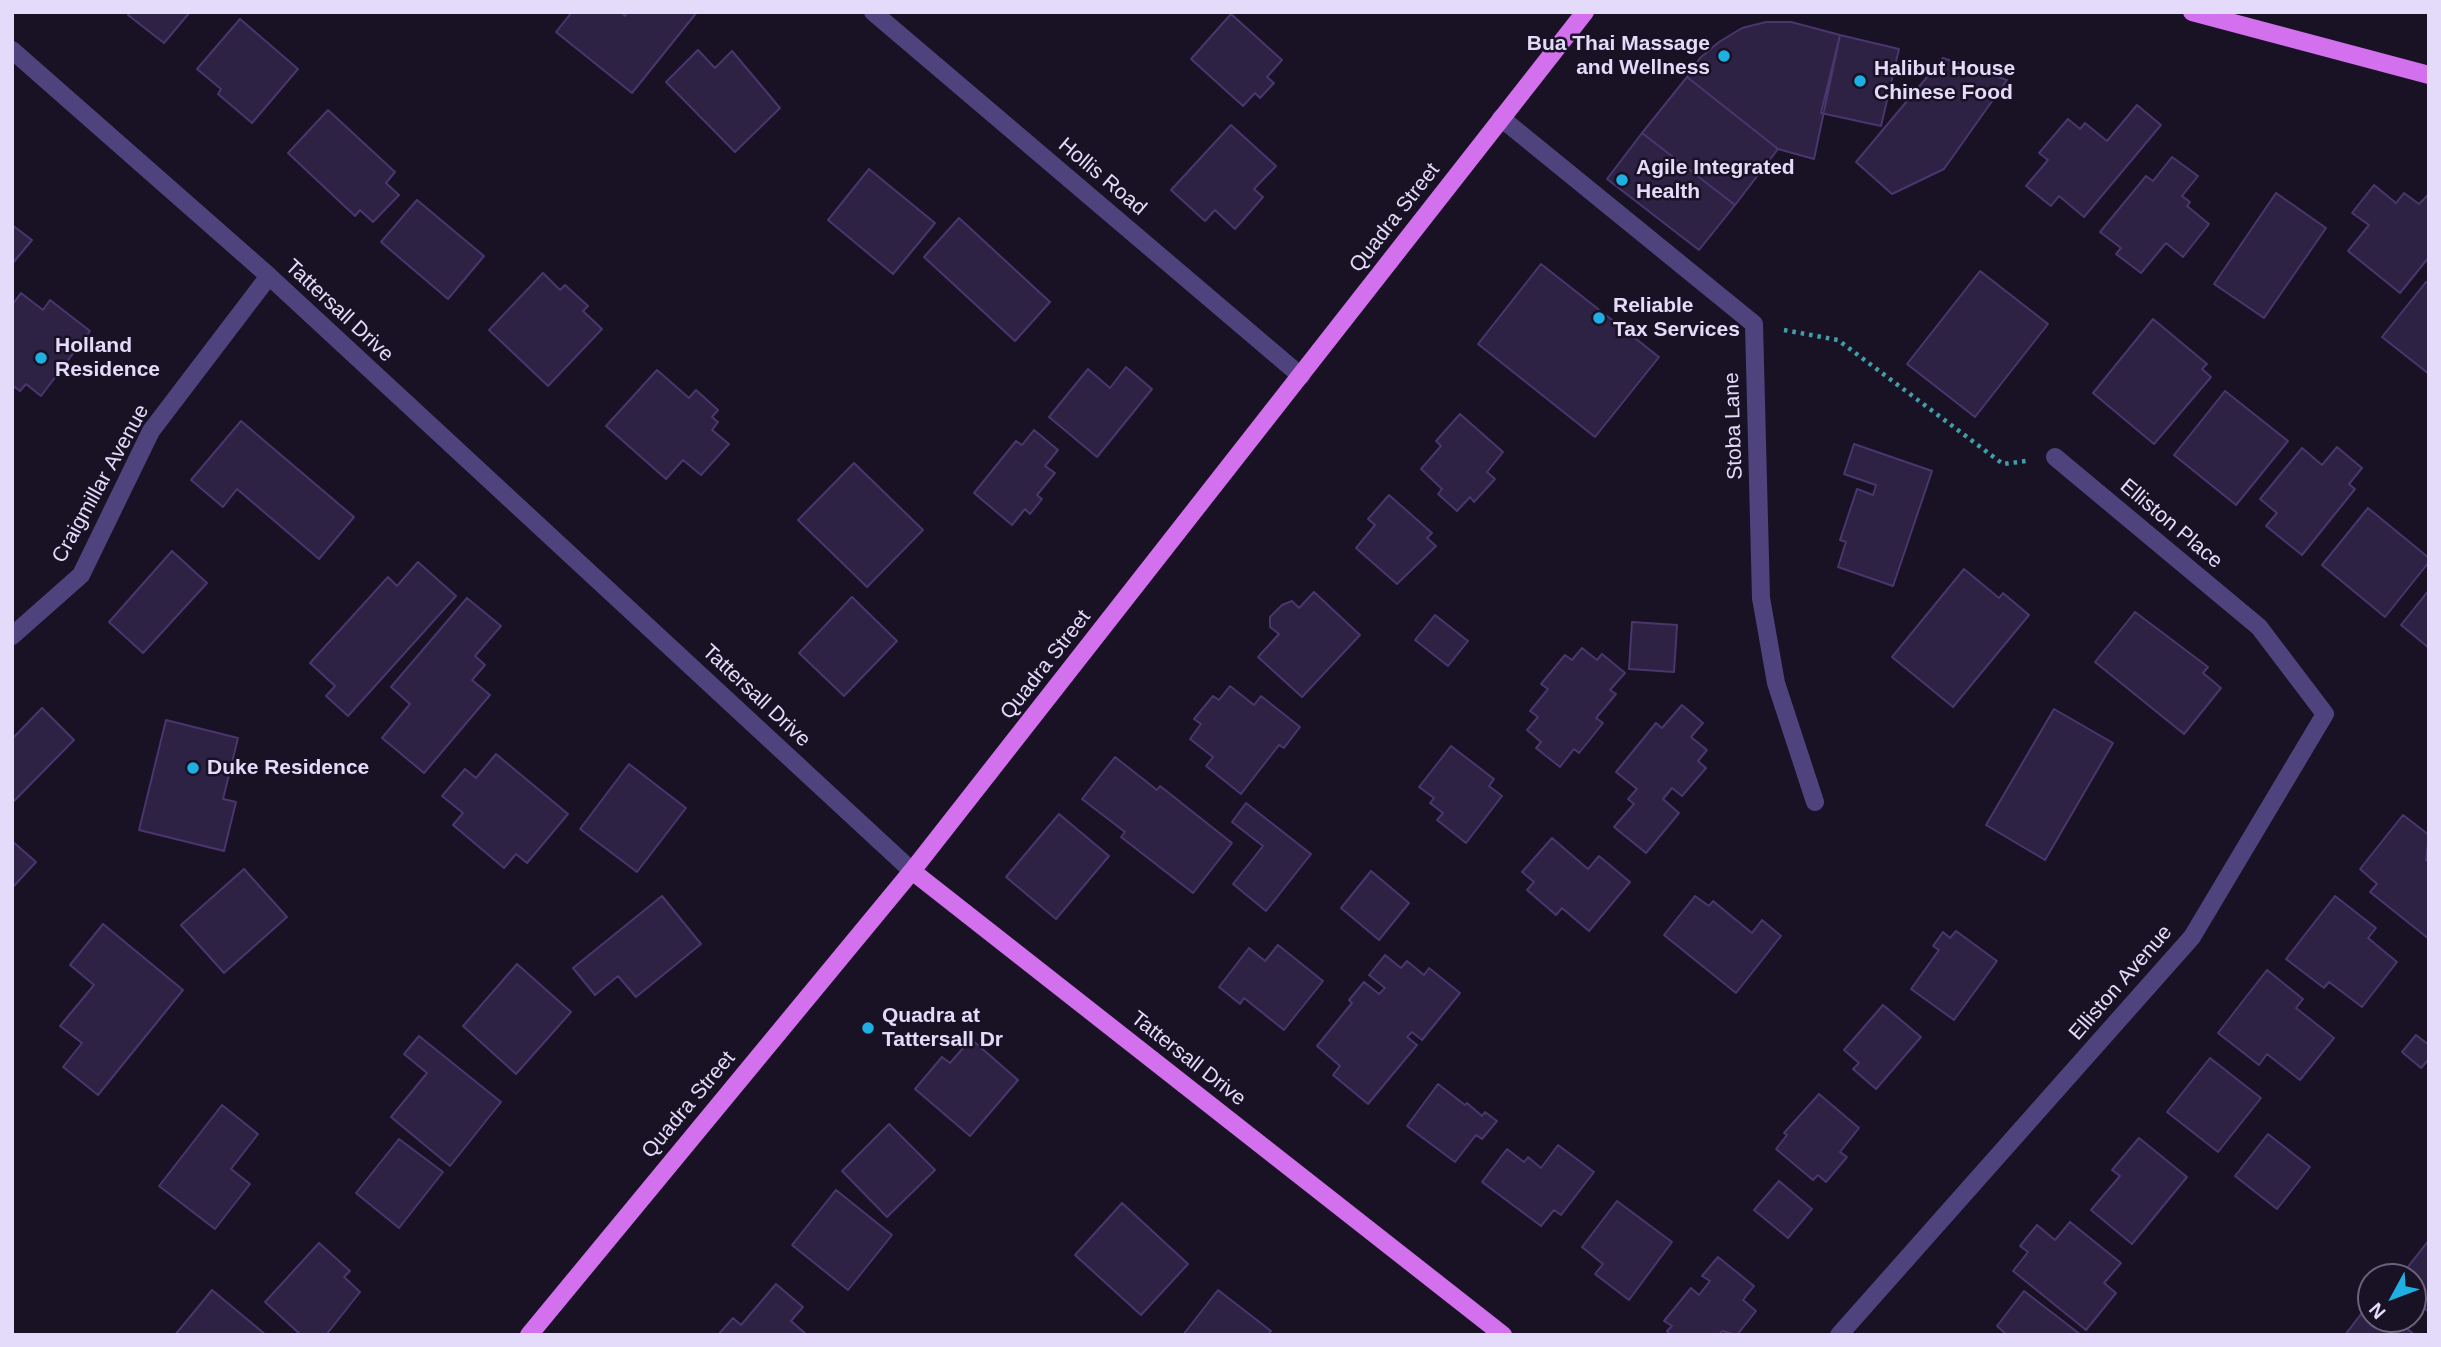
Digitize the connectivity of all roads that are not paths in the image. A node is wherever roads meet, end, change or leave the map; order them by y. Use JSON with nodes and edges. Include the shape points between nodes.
{"nodes":[{"id":1,"x":873,"y":12,"type":"edge"},
{"id":2,"x":1585,"y":12,"type":"edge"},
{"id":3,"x":2192,"y":12,"type":"edge"},
{"id":4,"x":2235,"y":18,"type":"edge"},
{"id":5,"x":12,"y":50,"type":"edge"},
{"id":6,"x":2429,"y":75,"type":"edge"},
{"id":7,"x":1502,"y":118,"type":"junction"},
{"id":8,"x":269,"y":276,"type":"junction"},
{"id":9,"x":1301,"y":376,"type":"junction"},
{"id":10,"x":2054,"y":457,"type":"road end"},
{"id":11,"x":2259,"y":626,"type":"joint"},
{"id":12,"x":12,"y":636,"type":"edge"},
{"id":13,"x":1815,"y":802,"type":"dead end"},
{"id":14,"x":912,"y":871,"type":"junction"},
{"id":15,"x":529,"y":1335,"type":"edge"},
{"id":16,"x":1503,"y":1335,"type":"edge"},
{"id":17,"x":1839,"y":1335,"type":"edge"}],
"edges":[{"from":1,"to":9,"type":"street","name":"Hollis Road"},
{"from":2,"to":7,"type":"main road","name":"Quadra Street"},
{"from":3,"to":4,"type":"main road"},
{"from":4,"to":6,"type":"main road"},
{"from":5,"to":8,"type":"street","name":"Tattersall Drive"},
{"from":7,"to":9,"type":"main road","name":"Quadra Street"},
{"from":7,"to":13,"type":"street","name":"Stoba Lane","via":[[1754,324],[1761,598],[1776,683]]},
{"from":8,"to":12,"type":"street","name":"Craigmillar Avenue","via":[[151,430],[81,575]]},
{"from":8,"to":14,"type":"street","name":"Tattersall Drive"},
{"from":9,"to":14,"type":"main road","name":"Quadra Street"},
{"from":10,"to":11,"type":"street","name":"Elliston Place"},
{"from":11,"to":17,"type":"street","name":"Elliston Avenue","via":[[2325,714],[2192,937]]},
{"from":14,"to":15,"type":"main road","name":"Quadra Street"},
{"from":14,"to":16,"type":"main road","name":"Tattersall Drive"}]}
